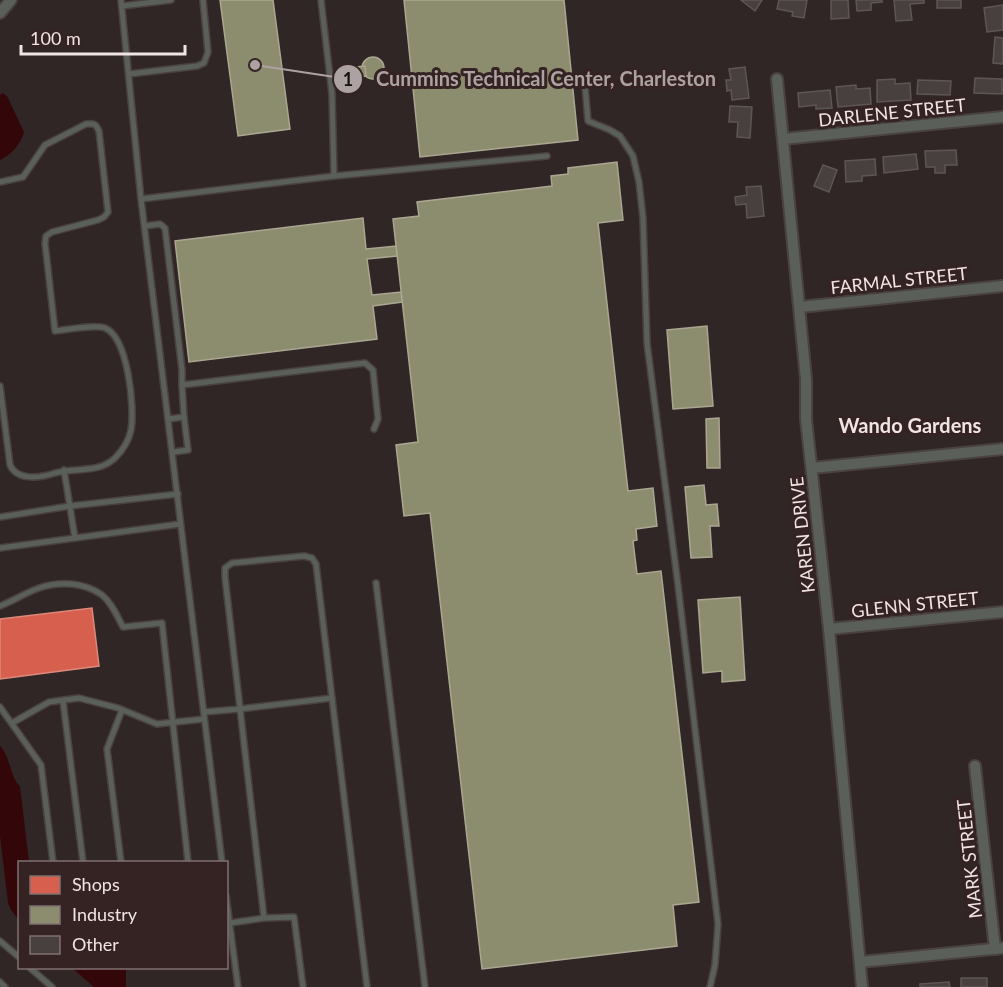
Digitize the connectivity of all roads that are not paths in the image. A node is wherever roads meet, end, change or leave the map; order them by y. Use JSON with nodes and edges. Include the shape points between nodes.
{"nodes":[{"id":1,"x":11,"y":0,"type":"edge"},
{"id":2,"x":171,"y":0,"type":"edge"},
{"id":3,"x":203,"y":0,"type":"edge"},
{"id":4,"x":321,"y":0,"type":"edge"},
{"id":5,"x":121,"y":3,"type":"edge"},
{"id":6,"x":0,"y":13,"type":"edge"},
{"id":7,"x":129,"y":74,"type":"junction"},
{"id":8,"x":777,"y":80,"type":"dead end"},
{"id":9,"x":585,"y":86,"type":"dead end"},
{"id":10,"x":1003,"y":117,"type":"edge"},
{"id":11,"x":783,"y":139,"type":"junction"},
{"id":12,"x":546,"y":156,"type":"dead end"},
{"id":13,"x":334,"y":176,"type":"junction"},
{"id":14,"x":0,"y":182,"type":"edge"},
{"id":15,"x":141,"y":199,"type":"junction"},
{"id":16,"x":145,"y":226,"type":"junction"},
{"id":17,"x":1003,"y":286,"type":"edge"},
{"id":18,"x":800,"y":307,"type":"junction"},
{"id":19,"x":182,"y":385,"type":"junction"},
{"id":20,"x":0,"y":386,"type":"edge"},
{"id":21,"x":184,"y":417,"type":"junction"},
{"id":22,"x":168,"y":418,"type":"junction"},
{"id":23,"x":374,"y":429,"type":"dead end"},
{"id":24,"x":1003,"y":449,"type":"edge"},
{"id":25,"x":173,"y":452,"type":"junction"},
{"id":26,"x":812,"y":468,"type":"junction"},
{"id":27,"x":64,"y":470,"type":"junction"},
{"id":28,"x":178,"y":494,"type":"junction"},
{"id":29,"x":70,"y":506,"type":"junction"},
{"id":30,"x":0,"y":517,"type":"edge"},
{"id":31,"x":180,"y":524,"type":"junction"},
{"id":32,"x":75,"y":538,"type":"junction"},
{"id":33,"x":0,"y":548,"type":"edge"},
{"id":34,"x":376,"y":583,"type":"dead end"},
{"id":35,"x":0,"y":606,"type":"edge"},
{"id":36,"x":1003,"y":612,"type":"edge"},
{"id":37,"x":829,"y":629,"type":"junction"},
{"id":38,"x":332,"y":698,"type":"junction"},
{"id":39,"x":63,"y":700,"type":"junction"},
{"id":40,"x":0,"y":707,"type":"edge"},
{"id":41,"x":240,"y":709,"type":"junction"},
{"id":42,"x":122,"y":710,"type":"junction"},
{"id":43,"x":204,"y":716,"type":"junction"},
{"id":44,"x":12,"y":723,"type":"junction"},
{"id":45,"x":172,"y":723,"type":"junction"},
{"id":46,"x":975,"y":766,"type":"dead end"},
{"id":47,"x":53,"y":861,"type":"edge"},
{"id":48,"x":83,"y":861,"type":"edge"},
{"id":49,"x":121,"y":861,"type":"edge"},
{"id":50,"x":188,"y":861,"type":"edge"},
{"id":51,"x":222,"y":861,"type":"edge"},
{"id":52,"x":228,"y":915,"type":"edge"},
{"id":53,"x":264,"y":918,"type":"junction"},
{"id":54,"x":230,"y":923,"type":"junction"},
{"id":55,"x":0,"y":941,"type":"edge"},
{"id":56,"x":999,"y":948,"type":"edge"},
{"id":57,"x":18,"y":956,"type":"edge"},
{"id":58,"x":861,"y":962,"type":"junction"},
{"id":59,"x":31,"y":969,"type":"edge"},
{"id":60,"x":0,"y":982,"type":"edge"},
{"id":61,"x":5,"y":987,"type":"edge"},
{"id":62,"x":52,"y":987,"type":"edge"},
{"id":63,"x":238,"y":987,"type":"edge"},
{"id":64,"x":303,"y":987,"type":"edge"},
{"id":65,"x":367,"y":987,"type":"edge"},
{"id":66,"x":425,"y":987,"type":"edge"},
{"id":67,"x":710,"y":987,"type":"edge"},
{"id":68,"x":862,"y":987,"type":"edge"}],
"edges":[{"from":1,"to":6,"type":"street"},
{"from":2,"to":5,"type":"lane"},
{"from":3,"to":7,"type":"lane","via":[[208,52],[204,63]]},
{"from":4,"to":13,"type":"lane","via":[[332,94]]},
{"from":5,"to":7,"type":"lane"},
{"from":7,"to":15,"type":"lane"},
{"from":8,"to":11,"type":"street","name":"KAREN DRIVE"},
{"from":9,"to":67,"type":"lane","via":[[588,121],[620,136],[633,156],[639,182],[646,343],[718,924]]},
{"from":10,"to":11,"type":"street","name":"DARLENE STREET"},
{"from":11,"to":18,"type":"street","name":"KAREN DRIVE"},
{"from":12,"to":13,"type":"lane"},
{"from":13,"to":15,"type":"lane"},
{"from":14,"to":27,"type":"lane","via":[[27,174],[45,145],[86,124],[97,126],[108,212],[98,220],[52,232],[45,243],[55,331],[101,327],[115,336],[129,373],[131,430],[121,450],[106,464],[91,470]]},
{"from":15,"to":16,"type":"lane"},
{"from":16,"to":19,"type":"lane","via":[[160,224],[165,228]]},
{"from":16,"to":22,"type":"lane"},
{"from":17,"to":18,"type":"street","name":"FARMAL STREET"},
{"from":18,"to":26,"type":"street","name":"KAREN DRIVE"},
{"from":19,"to":21,"type":"lane"},
{"from":19,"to":23,"type":"lane","via":[[365,363],[373,370],[378,419]]},
{"from":20,"to":27,"type":"lane","via":[[13,472],[45,476]]},
{"from":21,"to":22,"type":"lane"},
{"from":21,"to":25,"type":"lane","via":[[188,450]]},
{"from":22,"to":25,"type":"lane"},
{"from":24,"to":26,"type":"street"},
{"from":25,"to":28,"type":"lane"},
{"from":26,"to":37,"type":"street","name":"KAREN DRIVE"},
{"from":27,"to":29,"type":"lane"},
{"from":28,"to":29,"type":"lane"},
{"from":28,"to":31,"type":"lane"},
{"from":29,"to":30,"type":"lane"},
{"from":29,"to":32,"type":"lane"},
{"from":31,"to":32,"type":"lane"},
{"from":31,"to":43,"type":"lane"},
{"from":32,"to":33,"type":"lane"},
{"from":34,"to":66,"type":"lane"},
{"from":35,"to":45,"type":"lane","via":[[57,583],[85,587],[102,595],[123,627],[162,623]]},
{"from":36,"to":37,"type":"street","name":"GLENN STREET"},
{"from":37,"to":58,"type":"street","name":"KAREN DRIVE"},
{"from":38,"to":41,"type":"lane"},
{"from":38,"to":41,"type":"lane","via":[[316,564],[312,558],[232,563],[225,568],[225,577]]},
{"from":38,"to":65,"type":"lane"},
{"from":39,"to":42,"type":"lane","via":[[79,698]]},
{"from":39,"to":44,"type":"lane","via":[[49,702]]},
{"from":39,"to":48,"type":"lane"},
{"from":40,"to":44,"type":"lane"},
{"from":41,"to":43,"type":"lane"},
{"from":41,"to":53,"type":"lane"},
{"from":42,"to":45,"type":"lane","via":[[157,724]]},
{"from":42,"to":49,"type":"lane","via":[[107,749]]},
{"from":43,"to":45,"type":"lane"},
{"from":43,"to":51,"type":"lane"},
{"from":44,"to":47,"type":"lane","via":[[41,765]]},
{"from":45,"to":50,"type":"lane"},
{"from":46,"to":56,"type":"street","name":"MARK STREET"},
{"from":52,"to":54,"type":"lane"},
{"from":53,"to":54,"type":"lane"},
{"from":53,"to":64,"type":"lane","via":[[294,917]]},
{"from":54,"to":63,"type":"lane"},
{"from":55,"to":57,"type":"lane"},
{"from":56,"to":58,"type":"street"},
{"from":58,"to":68,"type":"street","name":"KAREN DRIVE"},
{"from":59,"to":62,"type":"lane"},
{"from":60,"to":61,"type":"lane"}]}
